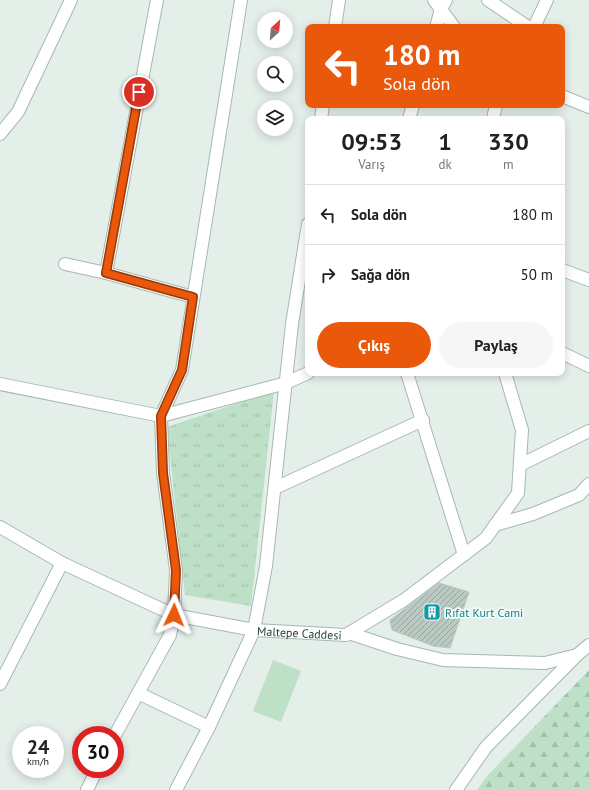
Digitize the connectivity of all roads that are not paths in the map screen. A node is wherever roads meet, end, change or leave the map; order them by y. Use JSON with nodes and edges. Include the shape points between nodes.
{"nodes":[{"id":1,"x":71,"y":0,"type":"edge"},
{"id":2,"x":157,"y":0,"type":"edge"},
{"id":3,"x":241,"y":0,"type":"edge"},
{"id":4,"x":339,"y":0,"type":"edge"},
{"id":5,"x":488,"y":0,"type":"edge"},
{"id":6,"x":547,"y":0,"type":"edge"},
{"id":7,"x":441,"y":3,"type":"edge"},
{"id":8,"x":335,"y":24,"type":"edge"},
{"id":9,"x":437,"y":24,"type":"edge"},
{"id":10,"x":452,"y":24,"type":"edge"},
{"id":11,"x":524,"y":24,"type":"edge"},
{"id":12,"x":535,"y":24,"type":"edge"},
{"id":13,"x":565,"y":97,"type":"edge"},
{"id":14,"x":589,"y":107,"type":"edge"},
{"id":15,"x":0,"y":134,"type":"edge"},
{"id":16,"x":305,"y":243,"type":"edge"},
{"id":17,"x":65,"y":264,"type":"dead end"},
{"id":18,"x":565,"y":271,"type":"edge"},
{"id":19,"x":106,"y":273,"type":"junction"},
{"id":20,"x":589,"y":280,"type":"edge"},
{"id":21,"x":193,"y":297,"type":"junction"},
{"id":22,"x":565,"y":354,"type":"edge"},
{"id":23,"x":589,"y":366,"type":"edge"},
{"id":24,"x":305,"y":374,"type":"edge"},
{"id":25,"x":408,"y":376,"type":"edge"},
{"id":26,"x":506,"y":376,"type":"edge"},
{"id":27,"x":286,"y":383,"type":"junction"},
{"id":28,"x":0,"y":384,"type":"edge"},
{"id":29,"x":161,"y":416,"type":"junction"},
{"id":30,"x":423,"y":420,"type":"junction"},
{"id":31,"x":589,"y":431,"type":"edge"},
{"id":32,"x":520,"y":465,"type":"junction"},
{"id":33,"x":589,"y":484,"type":"edge"},
{"id":34,"x":275,"y":488,"type":"junction"},
{"id":35,"x":495,"y":525,"type":"junction"},
{"id":36,"x":0,"y":527,"type":"edge"},
{"id":37,"x":464,"y":555,"type":"junction"},
{"id":38,"x":62,"y":563,"type":"junction"},
{"id":39,"x":174,"y":615,"type":"junction"},
{"id":40,"x":254,"y":630,"type":"junction"},
{"id":41,"x":349,"y":633,"type":"junction"},
{"id":42,"x":589,"y":645,"type":"edge"},
{"id":43,"x":577,"y":655,"type":"junction"},
{"id":44,"x":5,"y":659,"type":"edge"},
{"id":45,"x":0,"y":684,"type":"edge"},
{"id":46,"x":138,"y":693,"type":"junction"},
{"id":47,"x":120,"y":726,"type":"edge"},
{"id":48,"x":210,"y":727,"type":"junction"},
{"id":49,"x":93,"y":778,"type":"edge"},
{"id":50,"x":87,"y":790,"type":"edge"},
{"id":51,"x":176,"y":790,"type":"edge"},
{"id":52,"x":456,"y":790,"type":"edge"}],
"edges":[{"from":1,"to":15,"type":"street","via":[[18,112]]},
{"from":2,"to":19,"type":"street"},
{"from":3,"to":21,"type":"street"},
{"from":4,"to":8,"type":"street"},
{"from":5,"to":11,"type":"street"},
{"from":6,"to":12,"type":"street"},
{"from":7,"to":9,"type":"street"},
{"from":7,"to":10,"type":"street"},
{"from":13,"to":14,"type":"street"},
{"from":16,"to":27,"type":"street"},
{"from":17,"to":19,"type":"street"},
{"from":18,"to":20,"type":"street"},
{"from":19,"to":21,"type":"street"},
{"from":21,"to":29,"type":"street","via":[[182,370]]},
{"from":22,"to":23,"type":"street"},
{"from":24,"to":27,"type":"street"},
{"from":25,"to":30,"type":"street"},
{"from":26,"to":32,"type":"street","name":"Maltepe Caddesi","via":[[522,430]]},
{"from":27,"to":29,"type":"street"},
{"from":27,"to":34,"type":"street"},
{"from":28,"to":29,"type":"street"},
{"from":29,"to":39,"type":"street","via":[[163,473],[176,570]]},
{"from":30,"to":34,"type":"street"},
{"from":30,"to":37,"type":"street"},
{"from":31,"to":32,"type":"street"},
{"from":32,"to":35,"type":"street","name":"Maltepe Caddesi","via":[[518,493]]},
{"from":33,"to":35,"type":"street","via":[[579,495],[533,514]]},
{"from":34,"to":40,"type":"street","via":[[266,566]]},
{"from":35,"to":37,"type":"street","name":"Maltepe Caddesi","via":[[486,538]]},
{"from":36,"to":38,"type":"street","name":"Maltepe Caddesi"},
{"from":37,"to":41,"type":"street","name":"Maltepe Caddesi","via":[[404,600]]},
{"from":38,"to":39,"type":"street","name":"Maltepe Caddesi"},
{"from":38,"to":44,"type":"street"},
{"from":39,"to":40,"type":"street","name":"Maltepe Caddesi"},
{"from":39,"to":46,"type":"street","via":[[170,635]]},
{"from":40,"to":41,"type":"street","name":"Maltepe Caddesi","via":[[346,635]]},
{"from":40,"to":48,"type":"street"},
{"from":41,"to":43,"type":"street","via":[[443,660],[545,662]]},
{"from":42,"to":43,"type":"street"},
{"from":43,"to":52,"type":"street","via":[[486,747]]},
{"from":44,"to":45,"type":"street"},
{"from":46,"to":47,"type":"street"},
{"from":46,"to":48,"type":"street"},
{"from":48,"to":51,"type":"street"},
{"from":49,"to":50,"type":"street"}]}
